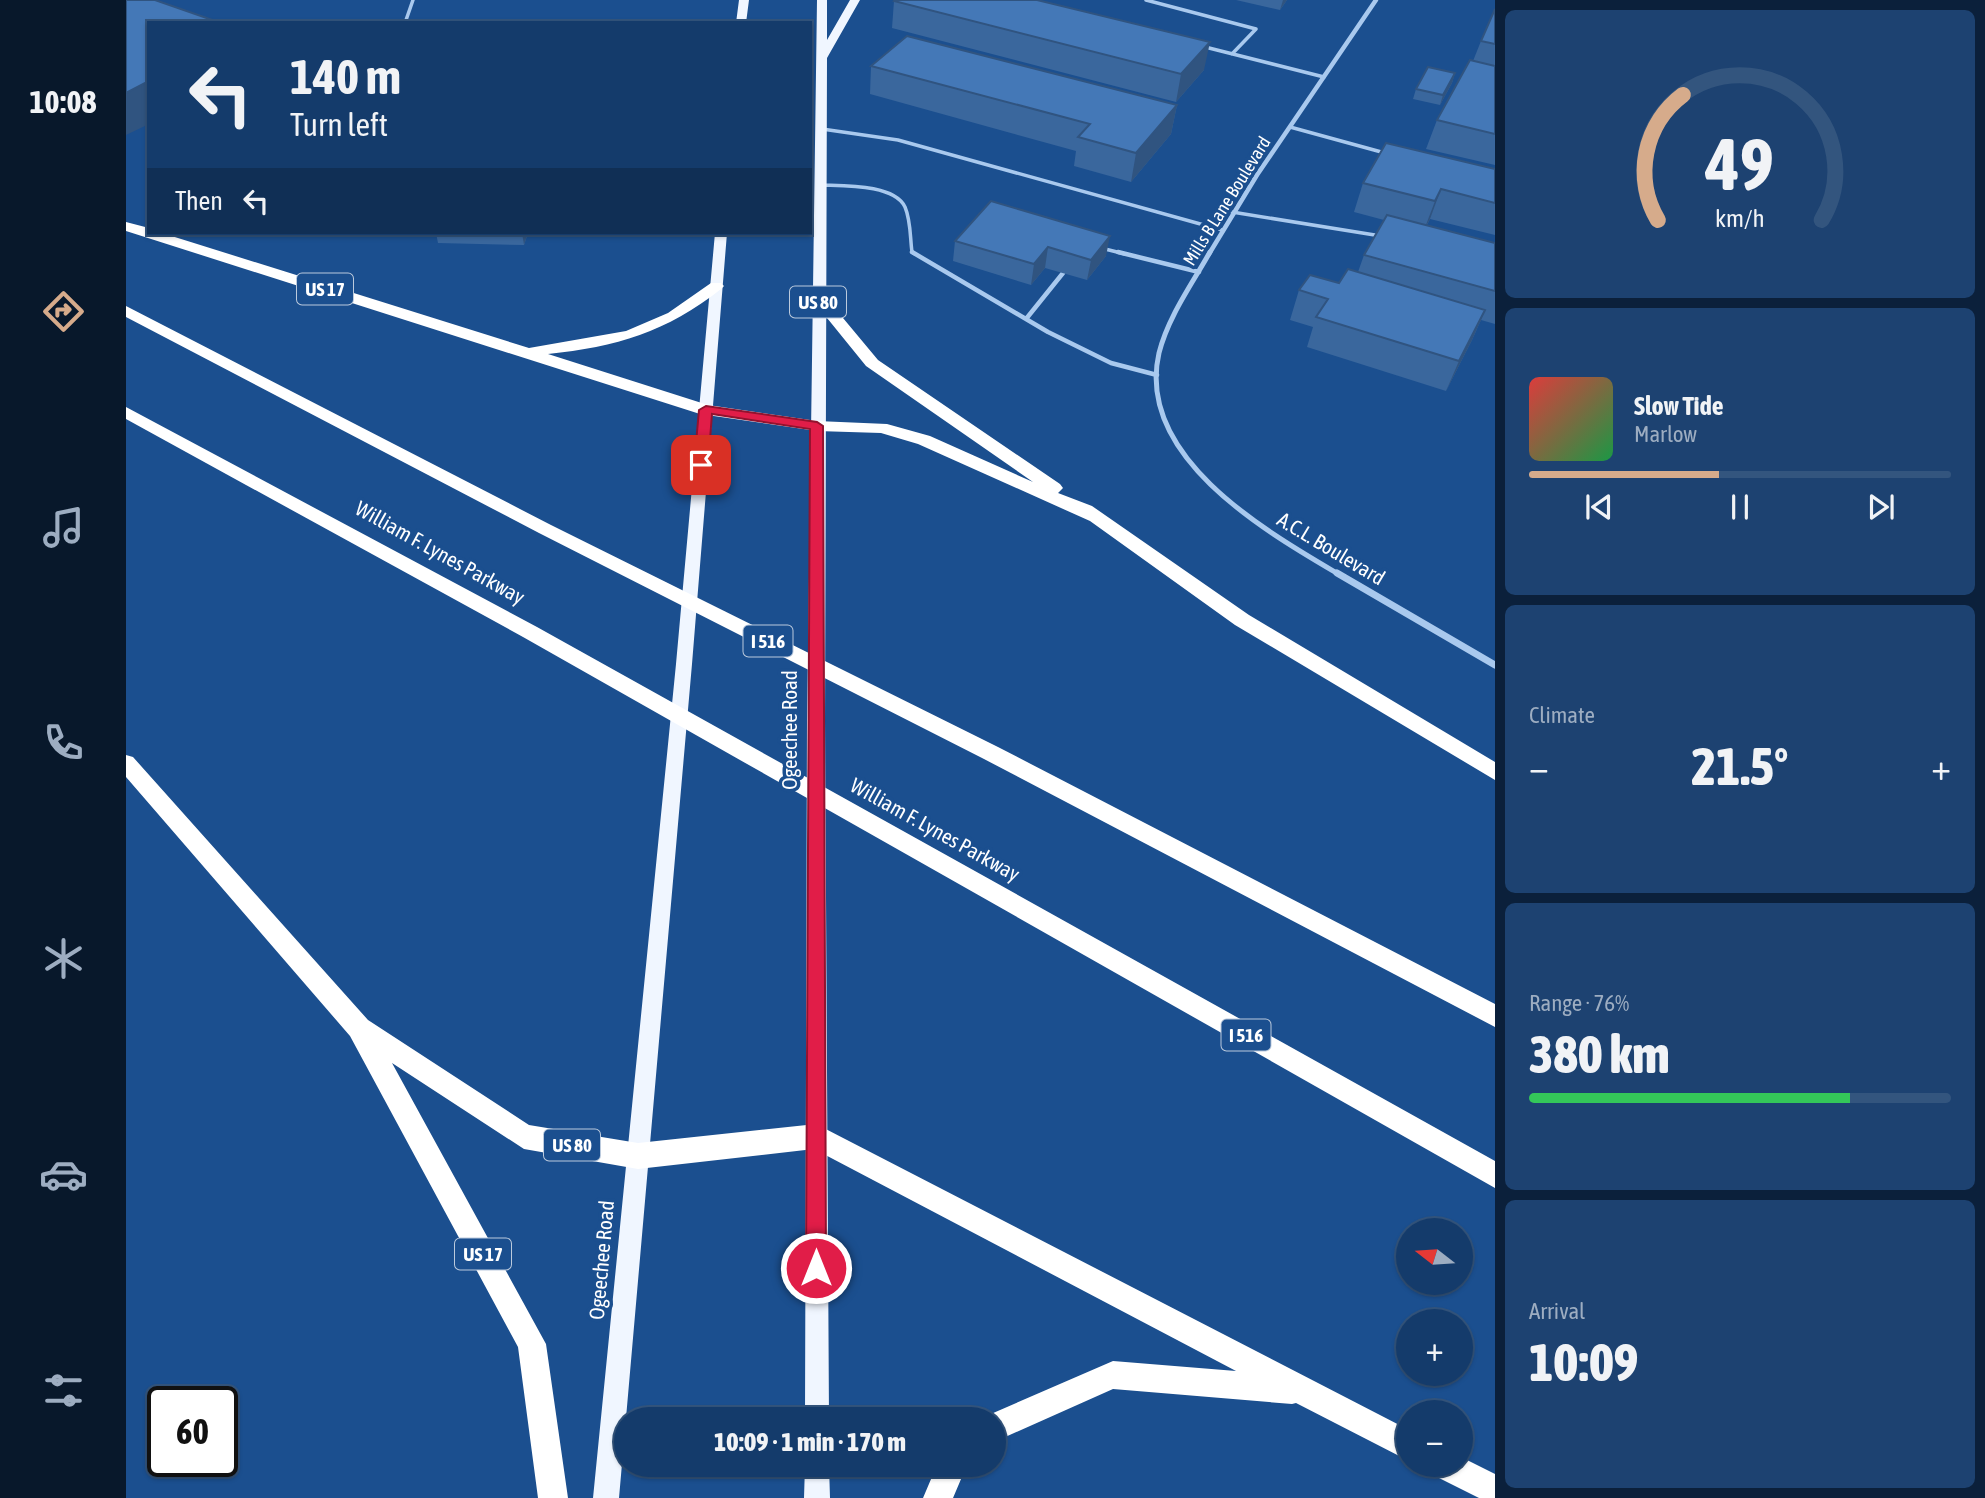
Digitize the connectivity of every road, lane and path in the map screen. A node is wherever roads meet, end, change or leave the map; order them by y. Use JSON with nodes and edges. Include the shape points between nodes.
{"nodes":[{"id":1,"x":413,"y":0,"type":"edge"},
{"id":2,"x":744,"y":0,"type":"edge"},
{"id":3,"x":822,"y":0,"type":"edge"},
{"id":4,"x":855,"y":0,"type":"edge"},
{"id":5,"x":1146,"y":0,"type":"edge"},
{"id":6,"x":1175,"y":0,"type":"edge"},
{"id":7,"x":1376,"y":0,"type":"edge"},
{"id":8,"x":1170,"y":6,"type":"junction"},
{"id":9,"x":406,"y":21,"type":"edge"},
{"id":10,"x":741,"y":21,"type":"edge"},
{"id":11,"x":1193,"y":44,"type":"edge"},
{"id":12,"x":1232,"y":54,"type":"junction"},
{"id":13,"x":820,"y":62,"type":"junction"},
{"id":14,"x":1324,"y":77,"type":"junction"},
{"id":15,"x":1290,"y":127,"type":"junction"},
{"id":16,"x":821,"y":129,"type":"junction"},
{"id":17,"x":1391,"y":155,"type":"edge"},
{"id":18,"x":821,"y":185,"type":"junction"},
{"id":19,"x":1232,"y":212,"type":"junction"},
{"id":20,"x":126,"y":226,"type":"edge"},
{"id":21,"x":1222,"y":230,"type":"junction"},
{"id":22,"x":147,"y":233,"type":"edge"},
{"id":23,"x":154,"y":235,"type":"edge"},
{"id":24,"x":721,"y":235,"type":"edge"},
{"id":25,"x":1385,"y":236,"type":"edge"},
{"id":26,"x":1094,"y":248,"type":"edge"},
{"id":27,"x":1199,"y":272,"type":"junction"},
{"id":28,"x":1063,"y":273,"type":"edge"},
{"id":29,"x":716,"y":286,"type":"junction"},
{"id":30,"x":818,"y":297,"type":"junction"},
{"id":31,"x":126,"y":311,"type":"edge"},
{"id":32,"x":1026,"y":319,"type":"junction"},
{"id":33,"x":525,"y":352,"type":"junction"},
{"id":34,"x":1157,"y":375,"type":"junction"},
{"id":35,"x":706,"y":410,"type":"junction"},
{"id":36,"x":126,"y":412,"type":"edge"},
{"id":37,"x":817,"y":426,"type":"junction"},
{"id":38,"x":1173,"y":435,"type":"joint"},
{"id":39,"x":1098,"y":518,"type":"junction"},
{"id":40,"x":1495,"y":665,"type":"edge"},
{"id":41,"x":126,"y":763,"type":"edge"},
{"id":42,"x":1495,"y":772,"type":"edge"},
{"id":43,"x":1495,"y":1016,"type":"edge"},
{"id":44,"x":359,"y":1028,"type":"junction"},
{"id":45,"x":816,"y":1136,"type":"junction"},
{"id":46,"x":638,"y":1156,"type":"junction"},
{"id":47,"x":1495,"y":1175,"type":"edge"},
{"id":48,"x":1302,"y":1391,"type":"junction"},
{"id":49,"x":817,"y":1407,"type":"edge"},
{"id":50,"x":1006,"y":1422,"type":"edge"},
{"id":51,"x":1396,"y":1439,"type":"edge"},
{"id":52,"x":817,"y":1477,"type":"edge"},
{"id":53,"x":947,"y":1477,"type":"edge"},
{"id":54,"x":1470,"y":1477,"type":"edge"},
{"id":55,"x":1495,"y":1490,"type":"edge"},
{"id":56,"x":553,"y":1498,"type":"edge"},
{"id":57,"x":606,"y":1498,"type":"edge"},
{"id":58,"x":817,"y":1498,"type":"edge"},
{"id":59,"x":938,"y":1498,"type":"edge"}],
"edges":[{"from":1,"to":9,"type":"lane"},
{"from":2,"to":10,"type":"main road"},
{"from":3,"to":13,"type":"main road","name":"Ogeechee Road","number":"US 80"},
{"from":4,"to":13,"type":"main road"},
{"from":5,"to":8,"type":"lane"},
{"from":6,"to":8,"type":"lane"},
{"from":7,"to":14,"type":"street","name":"Mills B Lane Boulevard"},
{"from":8,"to":12,"type":"lane","via":[[1256,29]]},
{"from":11,"to":12,"type":"lane"},
{"from":12,"to":14,"type":"lane"},
{"from":13,"to":16,"type":"main road","name":"Ogeechee Road","number":"US 80"},
{"from":14,"to":15,"type":"street","name":"Mills B Lane Boulevard"},
{"from":15,"to":17,"type":"lane"},
{"from":15,"to":19,"type":"street","name":"Mills B Lane Boulevard"},
{"from":16,"to":18,"type":"main road","name":"Ogeechee Road","number":"US 80"},
{"from":16,"to":21,"type":"lane","via":[[898,140]]},
{"from":18,"to":30,"type":"main road","name":"Ogeechee Road","number":"US 80"},
{"from":18,"to":32,"type":"lane","via":[[887,191],[897,196],[906,206],[912,252]]},
{"from":19,"to":21,"type":"street","name":"Mills B Lane Boulevard"},
{"from":19,"to":25,"type":"lane"},
{"from":20,"to":22,"type":"highway","number":"US 17"},
{"from":21,"to":27,"type":"street","name":"Mills B Lane Boulevard"},
{"from":23,"to":33,"type":"highway","number":"US 17"},
{"from":24,"to":29,"type":"main road","name":"Ogeechee Road"},
{"from":26,"to":27,"type":"lane"},
{"from":27,"to":34,"type":"street","name":"Mills B Lane Boulevard","via":[[1165,334]]},
{"from":28,"to":32,"type":"lane"},
{"from":29,"to":33,"type":"highway","via":[[689,310],[629,337]]},
{"from":29,"to":35,"type":"main road","name":"Ogeechee Road"},
{"from":30,"to":37,"type":"main road","name":"Ogeechee Road","number":"US 80"},
{"from":30,"to":39,"type":"highway","via":[[872,363]]},
{"from":31,"to":43,"type":"highway","number":"I 516"},
{"from":32,"to":34,"type":"lane","via":[[1111,363]]},
{"from":33,"to":35,"type":"highway","number":"US 17"},
{"from":34,"to":38,"type":"street","name":"Mills B Lane Boulevard"},
{"from":35,"to":37,"type":"highway","number":"US 17"},
{"from":35,"to":46,"type":"main road","name":"Ogeechee Road"},
{"from":36,"to":47,"type":"highway","name":"William F. Lynes Parkway","number":"I 516","via":[[530,632]]},
{"from":37,"to":39,"type":"highway","via":[[881,428],[924,440]]},
{"from":37,"to":45,"type":"main road","name":"Ogeechee Road"},
{"from":38,"to":40,"type":"street","name":"A.C.L. Boulevard","via":[[1198,471],[1244,515]]},
{"from":39,"to":42,"type":"highway","via":[[1242,621]]},
{"from":41,"to":44,"type":"highway","number":"US 17"},
{"from":44,"to":46,"type":"highway","number":"US 80","via":[[524,1137]]},
{"from":44,"to":56,"type":"highway","number":"US 17","via":[[532,1344]]},
{"from":45,"to":46,"type":"highway","number":"US 80"},
{"from":45,"to":48,"type":"highway"},
{"from":45,"to":49,"type":"main road","name":"Ogeechee Road"},
{"from":46,"to":57,"type":"main road","name":"Ogeechee Road"},
{"from":48,"to":50,"type":"highway","via":[[1114,1375]]},
{"from":48,"to":51,"type":"highway"},
{"from":52,"to":58,"type":"main road"},
{"from":53,"to":59,"type":"highway"},
{"from":54,"to":55,"type":"highway"}]}
